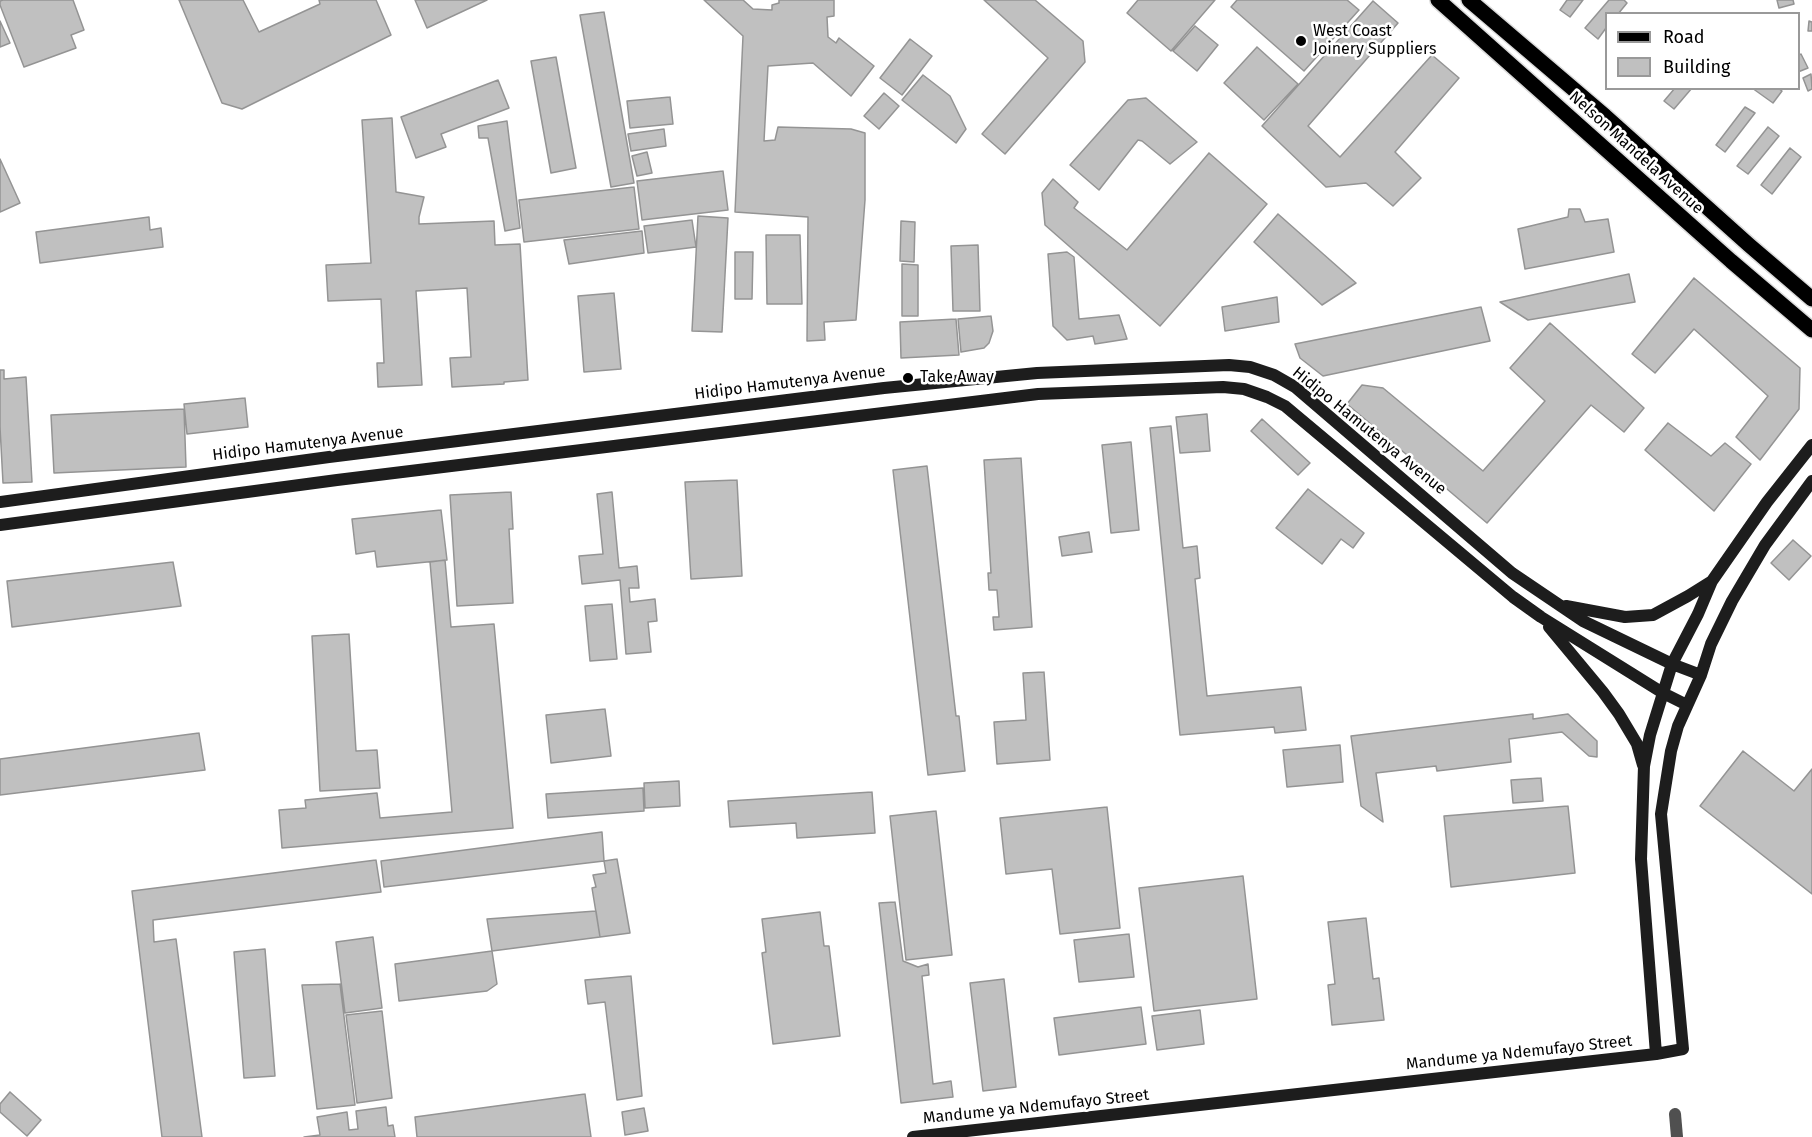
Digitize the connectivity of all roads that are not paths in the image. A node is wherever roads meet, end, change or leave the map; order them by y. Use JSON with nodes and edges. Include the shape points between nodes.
{"nodes":[{"id":1,"x":1438,"y":0,"type":"edge"},
{"id":2,"x":1469,"y":0,"type":"edge"},
{"id":3,"x":1811,"y":298,"type":"edge"},
{"id":4,"x":1812,"y":330,"type":"edge"},
{"id":5,"x":1812,"y":445,"type":"edge"},
{"id":6,"x":1812,"y":482,"type":"edge"},
{"id":7,"x":0,"y":502,"type":"edge"},
{"id":8,"x":0,"y":525,"type":"edge"},
{"id":9,"x":1712,"y":581,"type":"junction"},
{"id":10,"x":1559,"y":605,"type":"junction"},
{"id":11,"x":1541,"y":617,"type":"junction"},
{"id":12,"x":1672,"y":664,"type":"junction"},
{"id":13,"x":1701,"y":675,"type":"junction"},
{"id":14,"x":1663,"y":693,"type":"junction"},
{"id":15,"x":1687,"y":705,"type":"junction"},
{"id":16,"x":1644,"y":766,"type":"junction"},
{"id":17,"x":1656,"y":1054,"type":"junction"},
{"id":18,"x":1675,"y":1114,"type":"dead end"},
{"id":19,"x":913,"y":1137,"type":"edge"},
{"id":20,"x":1677,"y":1137,"type":"edge"}],
"edges":[{"from":1,"to":4,"type":"main road","name":"Nelson Mandela Avenue"},
{"from":2,"to":3,"type":"main road","name":"Nelson Mandela Avenue"},
{"from":5,"to":9,"type":"street","name":"Mandume ya Ndemufayo Street"},
{"from":6,"to":13,"type":"street","via":[[1765,545],[1732,601]]},
{"from":7,"to":10,"type":"street","name":"Hidipo Hamutenya Avenue","via":[[884,388],[1037,373],[1229,364],[1274,375],[1295,387],[1512,573]]},
{"from":8,"to":11,"type":"street","name":"Hidipo Hamutenya Avenue","via":[[1038,394],[1222,387],[1244,389],[1285,406]]},
{"from":9,"to":10,"type":"street","via":[[1653,615],[1625,617]]},
{"from":9,"to":12,"type":"street","name":"Mandume ya Ndemufayo Street"},
{"from":10,"to":12,"type":"street","name":"Hidipo Hamutenya Avenue","via":[[1583,621]]},
{"from":11,"to":14,"type":"street","name":"Hidipo Hamutenya Avenue"},
{"from":11,"to":16,"type":"street","via":[[1619,714],[1637,744]]},
{"from":12,"to":13,"type":"street","name":"Hidipo Hamutenya Avenue"},
{"from":12,"to":14,"type":"street","name":"Mandume ya Ndemufayo Street"},
{"from":13,"to":15,"type":"street"},
{"from":14,"to":15,"type":"street","name":"Hidipo Hamutenya Avenue"},
{"from":14,"to":16,"type":"street","name":"Mandume ya Ndemufayo Street"},
{"from":15,"to":17,"type":"street","via":[[1671,751],[1660,814],[1683,1048]]},
{"from":16,"to":17,"type":"street","name":"Mandume ya Ndemufayo Street","via":[[1641,859]]},
{"from":17,"to":19,"type":"street","name":"Mandume ya Ndemufayo Street"},
{"from":18,"to":20,"type":"street"}]}
